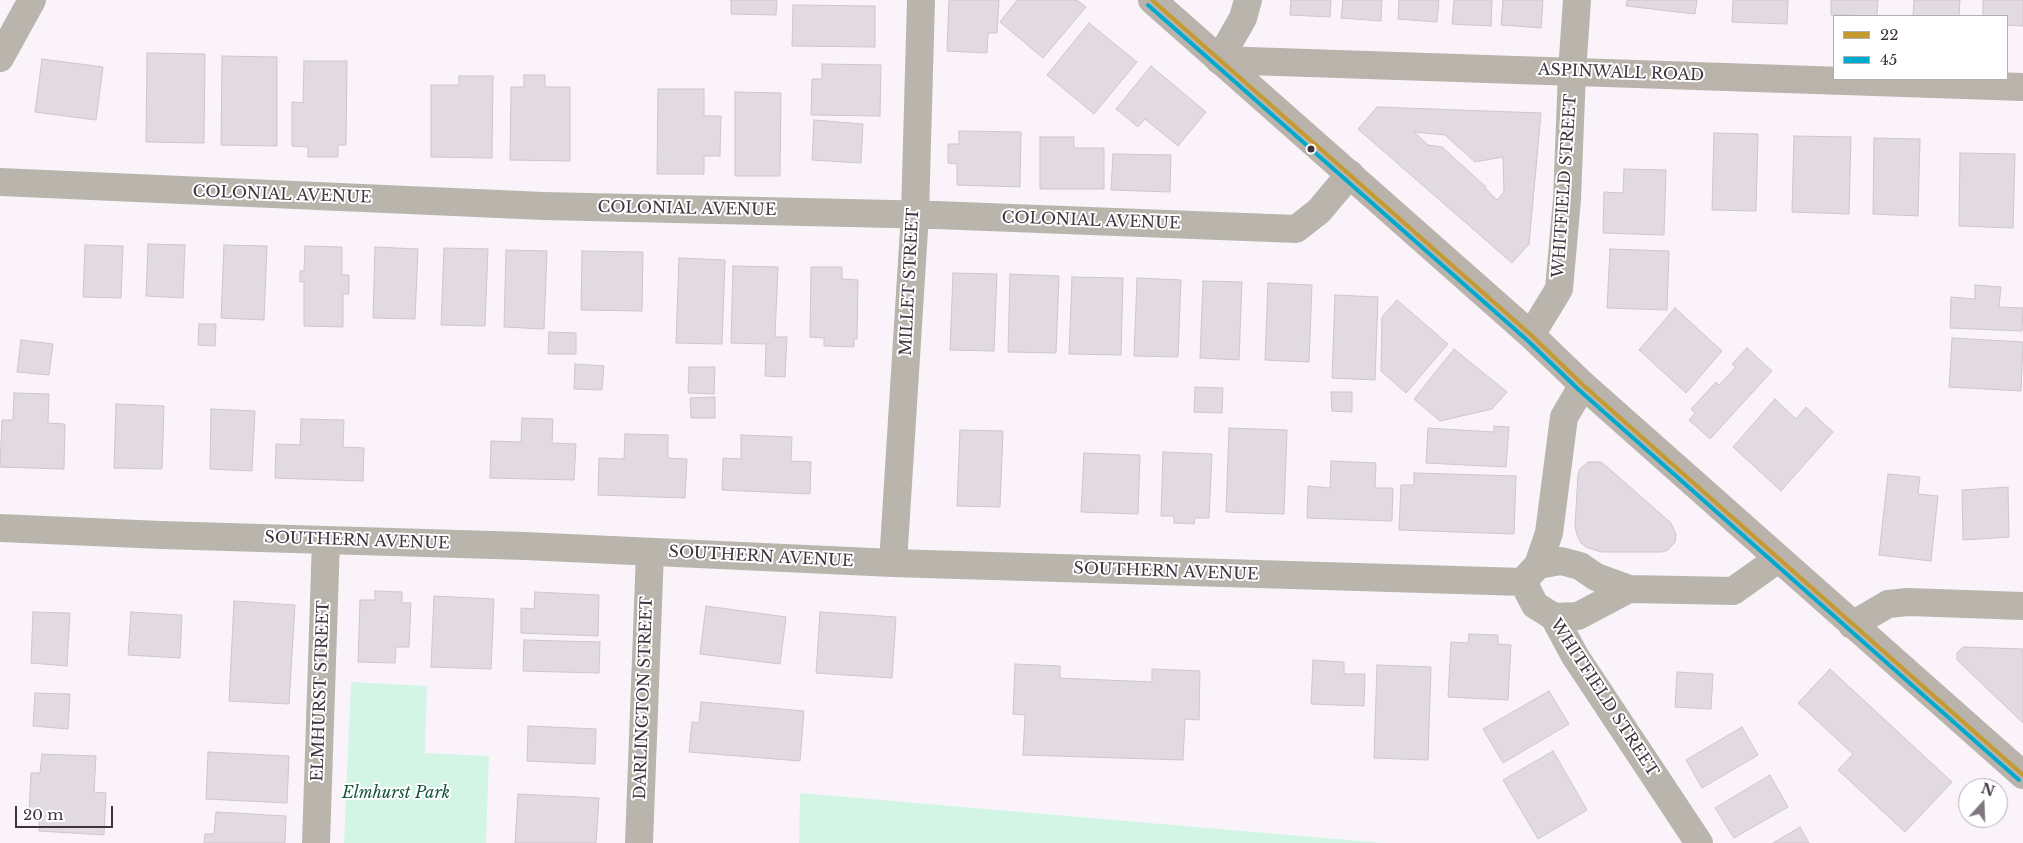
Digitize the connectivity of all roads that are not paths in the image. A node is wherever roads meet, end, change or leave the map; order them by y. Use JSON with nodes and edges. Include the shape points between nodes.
{"nodes":[{"id":1,"x":32,"y":0,"type":"edge"},
{"id":2,"x":921,"y":0,"type":"edge"},
{"id":3,"x":1152,"y":0,"type":"edge"},
{"id":4,"x":1248,"y":0,"type":"edge"},
{"id":5,"x":1577,"y":0,"type":"edge"},
{"id":6,"x":0,"y":58,"type":"edge"},
{"id":7,"x":1219,"y":60,"type":"junction"},
{"id":8,"x":1572,"y":72,"type":"junction"},
{"id":9,"x":2023,"y":87,"type":"edge"},
{"id":10,"x":1350,"y":174,"type":"junction"},
{"id":11,"x":0,"y":182,"type":"edge"},
{"id":12,"x":914,"y":214,"type":"junction"},
{"id":13,"x":1531,"y":335,"type":"junction"},
{"id":14,"x":1583,"y":385,"type":"junction"},
{"id":15,"x":0,"y":528,"type":"edge"},
{"id":16,"x":326,"y":540,"type":"junction"},
{"id":17,"x":650,"y":552,"type":"junction"},
{"id":18,"x":1778,"y":559,"type":"junction"},
{"id":19,"x":893,"y":564,"type":"junction"},
{"id":20,"x":1530,"y":573,"type":"junction"},
{"id":21,"x":1629,"y":589,"type":"junction"},
{"id":22,"x":2023,"y":606,"type":"edge"},
{"id":23,"x":1554,"y":617,"type":"junction"},
{"id":24,"x":1852,"y":624,"type":"junction"},
{"id":25,"x":2023,"y":775,"type":"edge"},
{"id":26,"x":316,"y":843,"type":"edge"},
{"id":27,"x":639,"y":843,"type":"edge"},
{"id":28,"x":1699,"y":843,"type":"edge"}],
"edges":[{"from":1,"to":6,"type":"street"},
{"from":2,"to":12,"type":"street","name":"MILLET STREET"},
{"from":3,"to":7,"type":"main road"},
{"from":4,"to":7,"type":"street"},
{"from":5,"to":8,"type":"street","name":"WHITFIELD STREET"},
{"from":7,"to":8,"type":"main road","name":"ASPINWALL ROAD"},
{"from":7,"to":10,"type":"main road"},
{"from":8,"to":9,"type":"main road","name":"ASPINWALL ROAD"},
{"from":8,"to":13,"type":"street","name":"WHITFIELD STREET","via":[[1559,290]]},
{"from":10,"to":12,"type":"street","name":"COLONIAL AVENUE","via":[[1319,212],[1296,229]]},
{"from":10,"to":13,"type":"main road"},
{"from":11,"to":12,"type":"street","name":"COLONIAL AVENUE","via":[[544,206]]},
{"from":12,"to":19,"type":"street","name":"MILLET STREET"},
{"from":13,"to":14,"type":"main road"},
{"from":14,"to":18,"type":"main road"},
{"from":14,"to":20,"type":"street","via":[[1564,417],[1549,533]]},
{"from":15,"to":16,"type":"street","name":"SOUTHERN AVENUE"},
{"from":16,"to":17,"type":"street","name":"SOUTHERN AVENUE"},
{"from":16,"to":26,"type":"street","name":"ELMHURST STREET"},
{"from":17,"to":19,"type":"street","name":"SOUTHERN AVENUE"},
{"from":17,"to":27,"type":"street","name":"DARLINGTON STREET"},
{"from":18,"to":21,"type":"street","name":"SOUTHERN AVENUE","via":[[1733,591]]},
{"from":18,"to":24,"type":"main road"},
{"from":19,"to":20,"type":"street","name":"SOUTHERN AVENUE"},
{"from":20,"to":21,"type":"street","name":"SOUTHERN AVENUE","via":[[1561,561],[1580,566],[1596,577]]},
{"from":20,"to":23,"type":"street","name":"WHITFIELD STREET","via":[[1536,605]]},
{"from":21,"to":23,"type":"street","name":"SOUTHERN AVENUE","via":[[1578,616]]},
{"from":22,"to":24,"type":"street","via":[[1888,604]]},
{"from":23,"to":28,"type":"street","name":"WHITFIELD STREET","via":[[1576,656]]},
{"from":24,"to":25,"type":"main road"}]}
